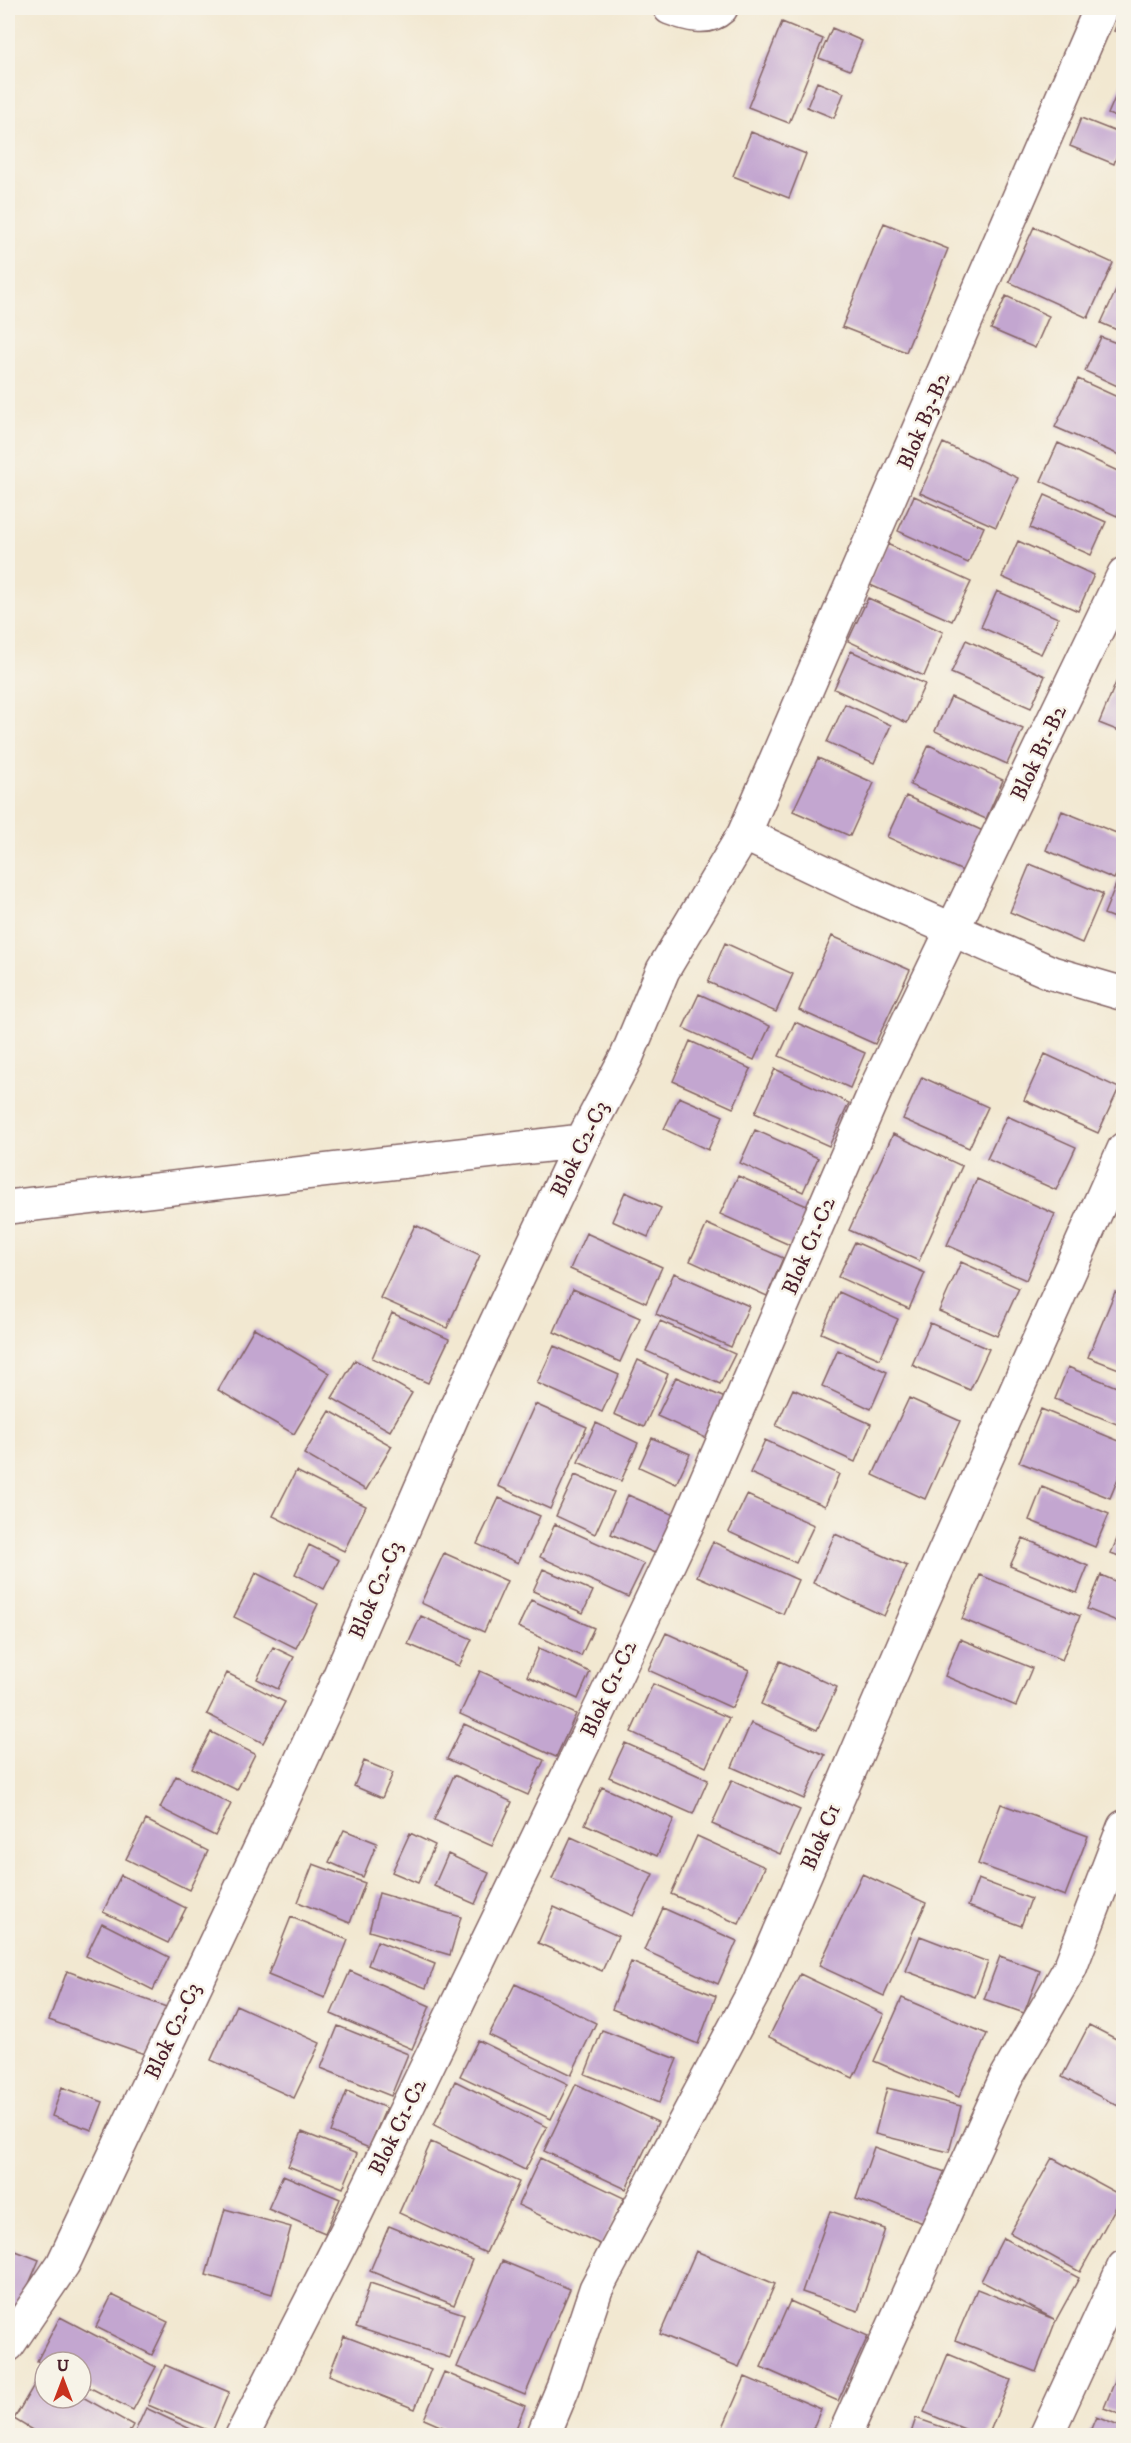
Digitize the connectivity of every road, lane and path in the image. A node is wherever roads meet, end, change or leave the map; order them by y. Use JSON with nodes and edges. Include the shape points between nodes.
{"nodes":[{"id":1,"x":670,"y":8,"type":"edge"},
{"id":2,"x":721,"y":8,"type":"edge"},
{"id":3,"x":1101,"y":8,"type":"edge"},
{"id":4,"x":1124,"y":574,"type":"edge"},
{"id":5,"x":744,"y":834,"type":"junction"},
{"id":6,"x":954,"y":931,"type":"junction"},
{"id":7,"x":1124,"y":994,"type":"edge"},
{"id":8,"x":582,"y":1142,"type":"junction"},
{"id":9,"x":1124,"y":1149,"type":"edge"},
{"id":10,"x":8,"y":1207,"type":"edge"},
{"id":11,"x":1124,"y":1827,"type":"edge"},
{"id":12,"x":1124,"y":2267,"type":"edge"},
{"id":13,"x":8,"y":2345,"type":"edge"},
{"id":14,"x":242,"y":2436,"type":"edge"},
{"id":15,"x":543,"y":2436,"type":"edge"},
{"id":16,"x":844,"y":2436,"type":"edge"},
{"id":17,"x":1046,"y":2436,"type":"edge"}],
"edges":[{"from":1,"to":2,"type":"street","via":[[690,16],[716,13]]},
{"from":3,"to":5,"type":"street","name":"Blok B3-B2"},
{"from":4,"to":6,"type":"street","name":"Blok B1-B2"},
{"from":5,"to":6,"type":"street"},
{"from":5,"to":8,"type":"street","name":"Blok C2-C3","via":[[663,970],[627,1056]]},
{"from":6,"to":7,"type":"street","via":[[1052,973]]},
{"from":6,"to":14,"type":"street","name":"Blok C1-C2","via":[[879,1082],[690,1518],[587,1737],[361,2203]]},
{"from":8,"to":10,"type":"street"},
{"from":8,"to":13,"type":"street","name":"Blok C2-C3","via":[[454,1412],[291,1783],[68,2254]]},
{"from":9,"to":15,"type":"street","name":"Blok C1","via":[[757,1986],[596,2289]]},
{"from":11,"to":16,"type":"street","via":[[1070,1968],[1006,2078]]},
{"from":12,"to":17,"type":"street"}]}
